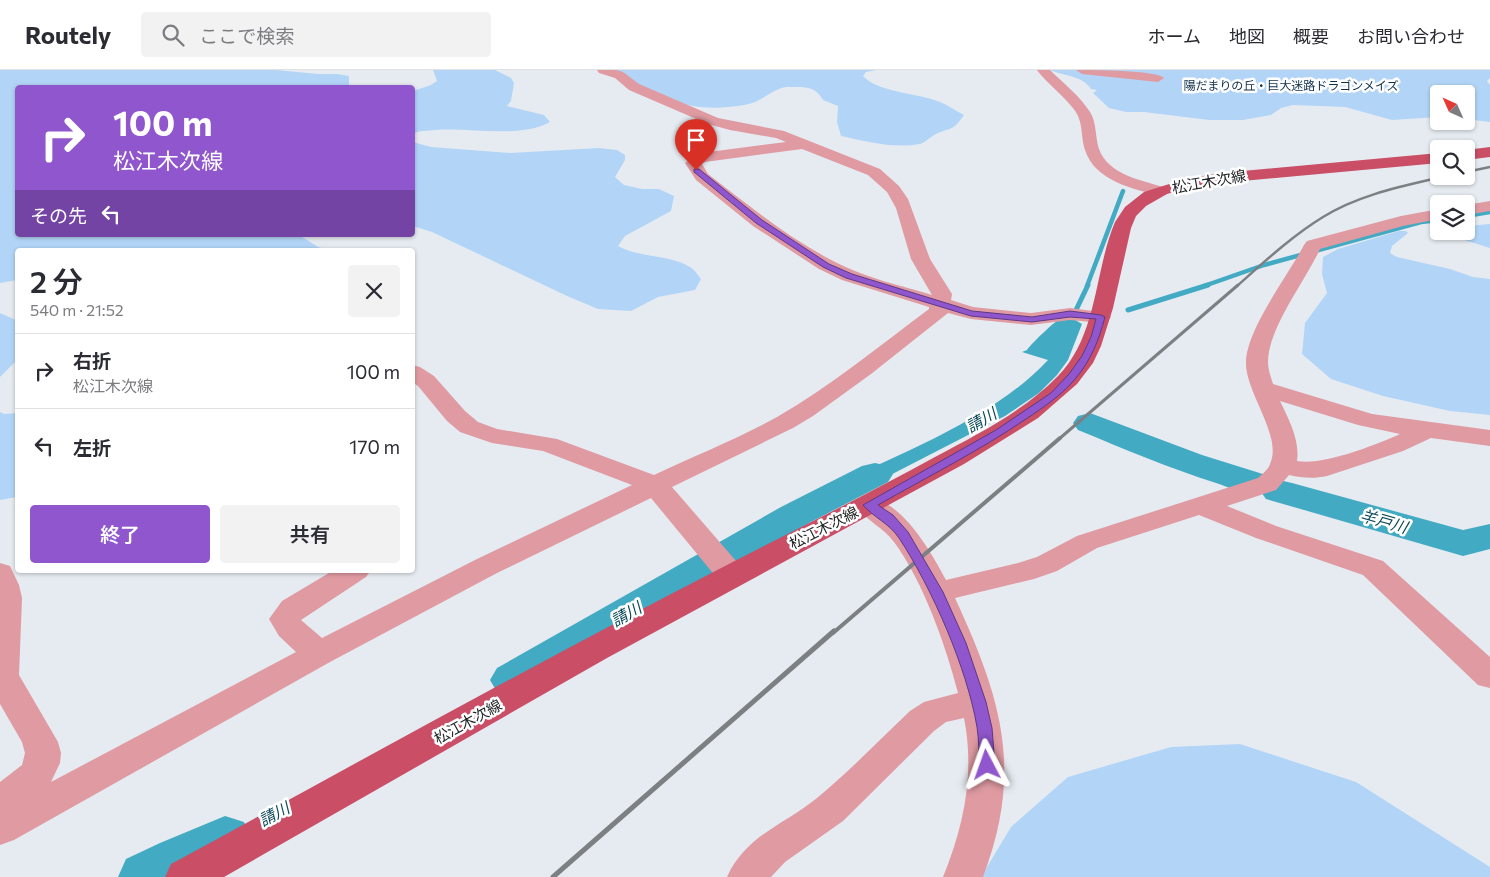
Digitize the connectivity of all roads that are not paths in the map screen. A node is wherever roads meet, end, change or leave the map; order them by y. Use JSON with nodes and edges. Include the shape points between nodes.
{"nodes":[{"id":1,"x":603,"y":70,"type":"edge"},
{"id":2,"x":1043,"y":70,"type":"edge"},
{"id":3,"x":1082,"y":70,"type":"edge"},
{"id":4,"x":1158,"y":78,"type":"dead end"},
{"id":5,"x":805,"y":144,"type":"junction"},
{"id":6,"x":1490,"y":152,"type":"edge"},
{"id":7,"x":1475,"y":154,"type":"edge"},
{"id":8,"x":1430,"y":159,"type":"edge"},
{"id":9,"x":1161,"y":191,"type":"junction"},
{"id":10,"x":1490,"y":206,"type":"edge"},
{"id":11,"x":1475,"y":208,"type":"edge"},
{"id":12,"x":1430,"y":216,"type":"edge"},
{"id":13,"x":941,"y":303,"type":"junction"},
{"id":14,"x":1101,"y":317,"type":"junction"},
{"id":15,"x":415,"y":374,"type":"edge"},
{"id":16,"x":1263,"y":390,"type":"junction"},
{"id":17,"x":1426,"y":431,"type":"junction"},
{"id":18,"x":1490,"y":438,"type":"edge"},
{"id":19,"x":1283,"y":466,"type":"junction"},
{"id":20,"x":652,"y":485,"type":"junction"},
{"id":21,"x":869,"y":505,"type":"junction"},
{"id":22,"x":1202,"y":506,"type":"junction"},
{"id":23,"x":721,"y":563,"type":"junction"},
{"id":24,"x":0,"y":573,"type":"edge"},
{"id":25,"x":351,"y":573,"type":"edge"},
{"id":26,"x":937,"y":592,"type":"junction"},
{"id":27,"x":319,"y":654,"type":"junction"},
{"id":28,"x":1490,"y":676,"type":"edge"},
{"id":29,"x":978,"y":702,"type":"junction"},
{"id":30,"x":0,"y":800,"type":"edge"},
{"id":31,"x":0,"y":828,"type":"edge"},
{"id":32,"x":186,"y":877,"type":"edge"},
{"id":33,"x":747,"y":877,"type":"edge"},
{"id":34,"x":963,"y":877,"type":"edge"}],
"edges":[{"from":1,"to":5,"type":"street","via":[[619,75],[650,95],[712,121],[779,134]]},
{"from":2,"to":9,"type":"street","via":[[1083,112],[1092,150],[1100,163],[1124,179]]},
{"from":3,"to":4,"type":"street"},
{"from":5,"to":13,"type":"street","via":[[874,172],[885,180],[900,198],[919,256],[942,294]]},
{"from":5,"to":13,"type":"street","via":[[701,158],[692,163],[702,177],[759,222],[826,265],[849,276]]},
{"from":6,"to":7,"type":"main road"},
{"from":8,"to":9,"type":"main road","name":"松江木次線","via":[[1221,178]]},
{"from":9,"to":14,"type":"main road","name":"松江木次線","via":[[1132,210],[1122,227]]},
{"from":10,"to":11,"type":"street"},
{"from":12,"to":16,"type":"street","via":[[1312,246],[1258,348],[1256,362]]},
{"from":13,"to":14,"type":"street","via":[[971,314],[1032,319],[1070,314]]},
{"from":13,"to":20,"type":"street","via":[[939,311],[809,408]]},
{"from":14,"to":21,"type":"main road","name":"松江木次線","via":[[1096,337],[1086,356],[1073,376],[1054,395],[999,432]]},
{"from":15,"to":20,"type":"street","via":[[426,381],[468,427],[492,436],[548,444]]},
{"from":16,"to":17,"type":"street","via":[[1367,420]]},
{"from":16,"to":19,"type":"street","via":[[1282,437],[1285,450]]},
{"from":17,"to":18,"type":"street"},
{"from":17,"to":19,"type":"street","via":[[1394,446],[1318,470]]},
{"from":19,"to":22,"type":"street","via":[[1267,484]]},
{"from":20,"to":23,"type":"street","via":[[666,496]]},
{"from":20,"to":27,"type":"street"},
{"from":21,"to":23,"type":"main road","name":"松江木次線"},
{"from":21,"to":26,"type":"street","via":[[904,535]]},
{"from":22,"to":26,"type":"street","via":[[1087,542],[1047,564],[1024,572]]},
{"from":22,"to":28,"type":"street","via":[[1266,532],[1373,568]]},
{"from":23,"to":32,"type":"main road","name":"松江木次線"},
{"from":24,"to":30,"type":"street","via":[[7,599],[0,647],[1,672],[8,690],[41,744],[43,754],[40,770],[33,778]]},
{"from":25,"to":27,"type":"street","via":[[298,606],[285,619],[290,628]]},
{"from":26,"to":29,"type":"street","via":[[959,643]]},
{"from":27,"to":31,"type":"street"},
{"from":29,"to":33,"type":"street","via":[[950,706],[922,721],[830,810],[771,850]]},
{"from":29,"to":34,"type":"street","via":[[985,728],[987,765],[982,818]]}]}
